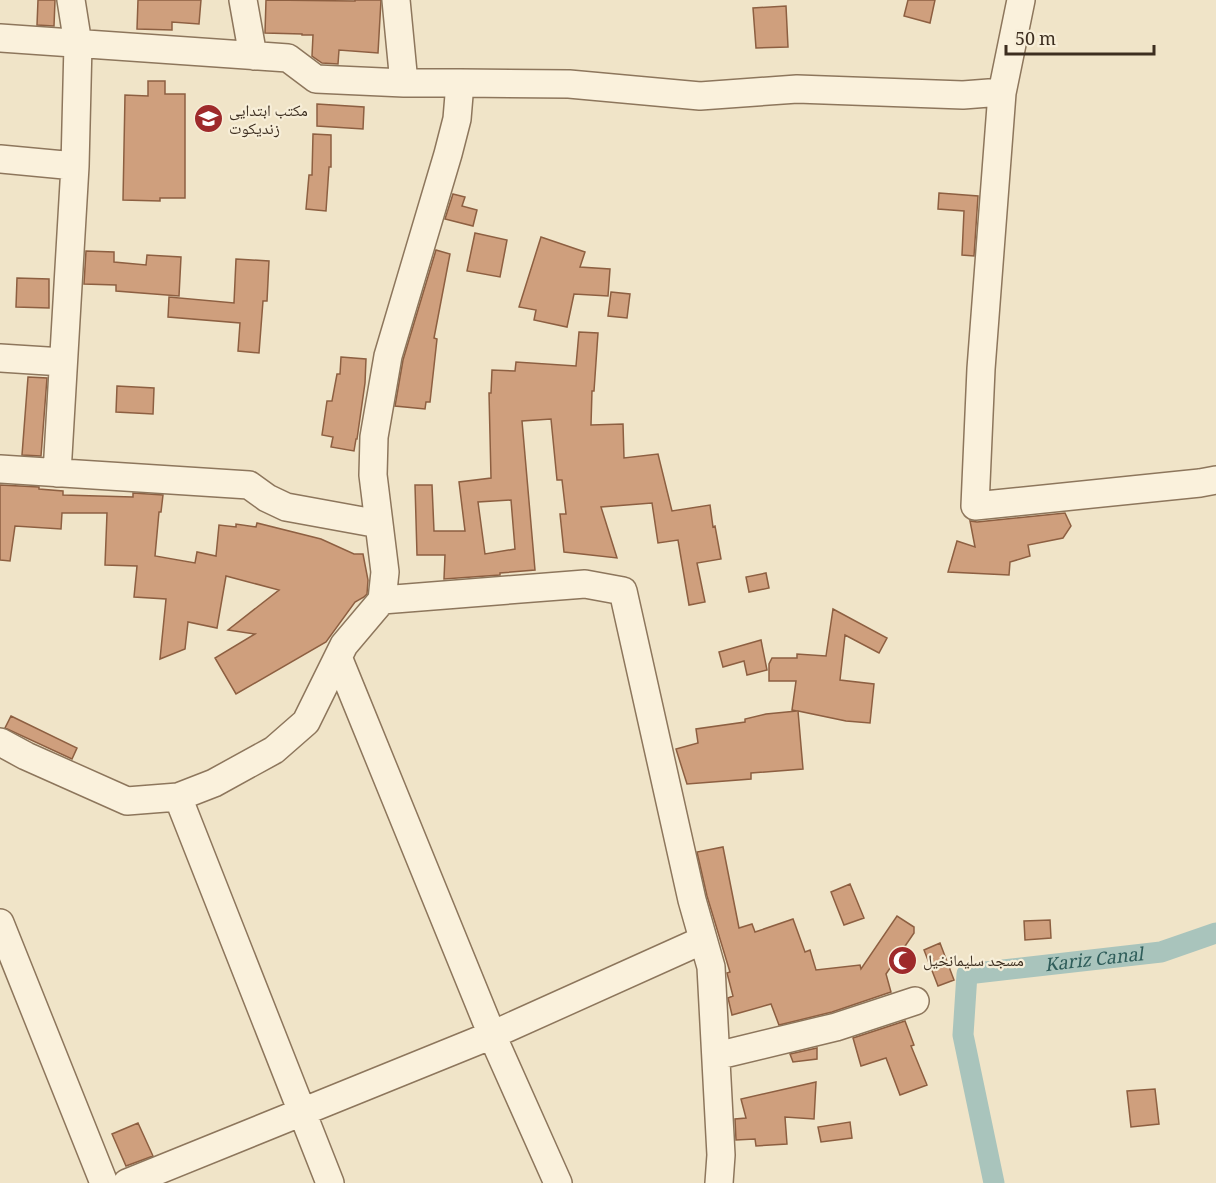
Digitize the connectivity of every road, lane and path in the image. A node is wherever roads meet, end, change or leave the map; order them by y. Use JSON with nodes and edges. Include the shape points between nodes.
{"nodes":[{"id":1,"x":71,"y":0,"type":"edge"},
{"id":2,"x":243,"y":0,"type":"edge"},
{"id":3,"x":396,"y":0,"type":"edge"},
{"id":4,"x":1021,"y":0,"type":"edge"},
{"id":5,"x":0,"y":38,"type":"edge"},
{"id":6,"x":78,"y":44,"type":"junction"},
{"id":7,"x":253,"y":56,"type":"junction"},
{"id":8,"x":404,"y":83,"type":"junction"},
{"id":9,"x":460,"y":83,"type":"junction"},
{"id":10,"x":1002,"y":93,"type":"junction"},
{"id":11,"x":0,"y":159,"type":"edge"},
{"id":12,"x":75,"y":166,"type":"junction"},
{"id":13,"x":0,"y":358,"type":"edge"},
{"id":14,"x":63,"y":362,"type":"junction"},
{"id":15,"x":0,"y":469,"type":"edge"},
{"id":16,"x":57,"y":473,"type":"junction"},
{"id":17,"x":1216,"y":480,"type":"edge"},
{"id":18,"x":379,"y":524,"type":"junction"},
{"id":19,"x":382,"y":600,"type":"junction"},
{"id":20,"x":338,"y":657,"type":"junction"},
{"id":21,"x":0,"y":742,"type":"edge"},
{"id":22,"x":178,"y":797,"type":"junction"},
{"id":23,"x":0,"y":923,"type":"edge"},
{"id":24,"x":704,"y":940,"type":"junction"},
{"id":25,"x":915,"y":1001,"type":"dead end"},
{"id":26,"x":492,"y":1035,"type":"junction"},
{"id":27,"x":716,"y":1056,"type":"junction"},
{"id":28,"x":302,"y":1112,"type":"junction"},
{"id":29,"x":104,"y":1183,"type":"edge"},
{"id":30,"x":128,"y":1183,"type":"edge"},
{"id":31,"x":330,"y":1183,"type":"edge"},
{"id":32,"x":558,"y":1183,"type":"edge"},
{"id":33,"x":719,"y":1183,"type":"edge"}],
"edges":[{"from":1,"to":6,"type":"street"},
{"from":2,"to":7,"type":"street"},
{"from":3,"to":8,"type":"street"},
{"from":4,"to":10,"type":"street"},
{"from":5,"to":6,"type":"street"},
{"from":6,"to":7,"type":"street"},
{"from":6,"to":12,"type":"street"},
{"from":7,"to":8,"type":"street","via":[[288,58],[316,79]]},
{"from":8,"to":9,"type":"street"},
{"from":9,"to":10,"type":"street","via":[[569,84],[700,96],[797,89]]},
{"from":9,"to":18,"type":"street","via":[[457,119],[448,154],[388,356],[374,436],[373,475]]},
{"from":10,"to":17,"type":"street","via":[[975,506]]},
{"from":11,"to":12,"type":"street"},
{"from":12,"to":14,"type":"street"},
{"from":13,"to":14,"type":"street"},
{"from":14,"to":16,"type":"street"},
{"from":15,"to":16,"type":"street"},
{"from":16,"to":18,"type":"street","via":[[249,485],[286,507]]},
{"from":18,"to":19,"type":"street","via":[[385,572]]},
{"from":19,"to":20,"type":"street"},
{"from":19,"to":24,"type":"street","via":[[585,584],[623,591]]},
{"from":20,"to":22,"type":"street","via":[[306,722],[274,750],[214,783]]},
{"from":20,"to":26,"type":"street"},
{"from":21,"to":22,"type":"street","via":[[127,801]]},
{"from":22,"to":28,"type":"street"},
{"from":23,"to":29,"type":"street"},
{"from":24,"to":26,"type":"street"},
{"from":24,"to":27,"type":"street","via":[[711,967]]},
{"from":25,"to":27,"type":"street","via":[[836,1027]]},
{"from":26,"to":28,"type":"street"},
{"from":26,"to":32,"type":"street"},
{"from":27,"to":33,"type":"street"},
{"from":28,"to":30,"type":"street"},
{"from":28,"to":31,"type":"street"}]}
